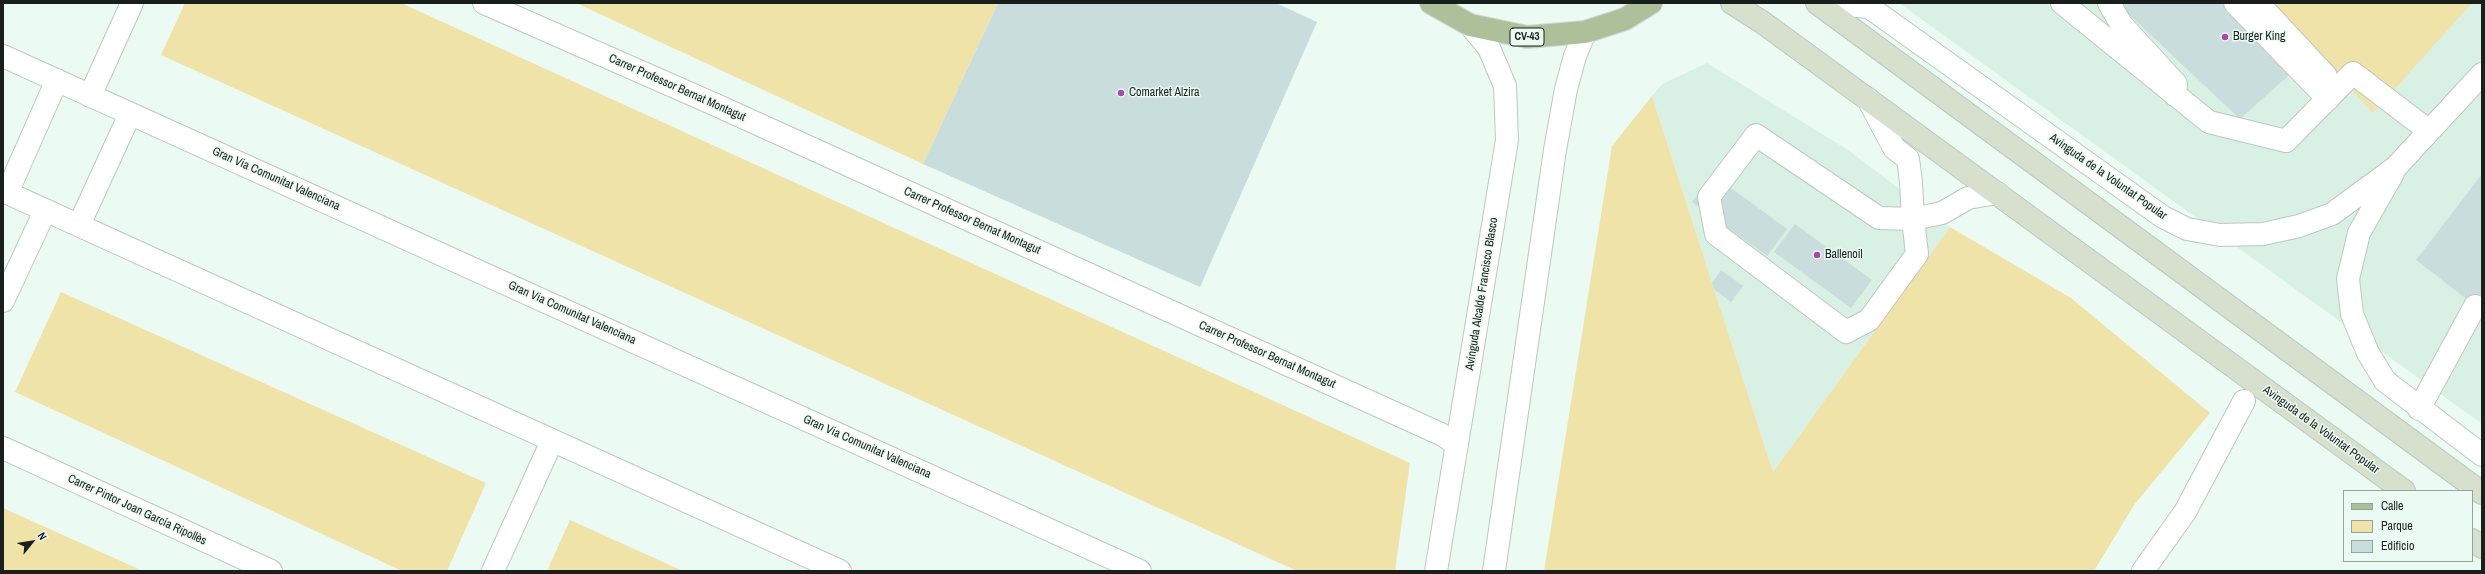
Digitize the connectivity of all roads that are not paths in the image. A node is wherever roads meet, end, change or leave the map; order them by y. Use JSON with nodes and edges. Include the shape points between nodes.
{"nodes":[{"id":1,"x":132,"y":3,"type":"edge"},
{"id":2,"x":484,"y":3,"type":"edge"},
{"id":3,"x":1431,"y":3,"type":"edge"},
{"id":4,"x":1651,"y":3,"type":"edge"},
{"id":5,"x":1732,"y":3,"type":"edge"},
{"id":6,"x":1817,"y":3,"type":"edge"},
{"id":7,"x":1820,"y":3,"type":"edge"},
{"id":8,"x":2062,"y":3,"type":"edge"},
{"id":9,"x":2109,"y":3,"type":"edge"},
{"id":10,"x":2235,"y":3,"type":"edge"},
{"id":11,"x":2258,"y":3,"type":"edge"},
{"id":12,"x":1470,"y":25,"type":"junction"},
{"id":13,"x":1585,"y":32,"type":"junction"},
{"id":14,"x":3,"y":56,"type":"edge"},
{"id":15,"x":2482,"y":74,"type":"edge"},
{"id":16,"x":57,"y":80,"type":"junction"},
{"id":17,"x":2333,"y":93,"type":"junction"},
{"id":18,"x":2175,"y":95,"type":"junction"},
{"id":19,"x":90,"y":96,"type":"junction"},
{"id":20,"x":1868,"y":99,"type":"junction"},
{"id":21,"x":130,"y":114,"type":"junction"},
{"id":22,"x":2430,"y":131,"type":"junction"},
{"id":23,"x":2396,"y":167,"type":"junction"},
{"id":24,"x":5,"y":192,"type":"edge"},
{"id":25,"x":1997,"y":193,"type":"junction"},
{"id":26,"x":45,"y":211,"type":"junction"},
{"id":27,"x":1913,"y":219,"type":"junction"},
{"id":28,"x":79,"y":225,"type":"junction"},
{"id":29,"x":3,"y":301,"type":"edge"},
{"id":30,"x":2475,"y":306,"type":"dead end"},
{"id":31,"x":2244,"y":401,"type":"dead end"},
{"id":32,"x":2419,"y":409,"type":"junction"},
{"id":33,"x":552,"y":441,"type":"junction"},
{"id":34,"x":1457,"y":446,"type":"junction"},
{"id":35,"x":3,"y":448,"type":"edge"},
{"id":36,"x":2482,"y":455,"type":"edge"},
{"id":37,"x":2403,"y":490,"type":"edge"},
{"id":38,"x":2482,"y":493,"type":"edge"},
{"id":39,"x":2473,"y":541,"type":"edge"},
{"id":40,"x":2482,"y":548,"type":"edge"},
{"id":41,"x":272,"y":571,"type":"edge"},
{"id":42,"x":493,"y":571,"type":"edge"},
{"id":43,"x":840,"y":571,"type":"edge"},
{"id":44,"x":1140,"y":571,"type":"edge"},
{"id":45,"x":1436,"y":571,"type":"edge"},
{"id":46,"x":1494,"y":571,"type":"edge"},
{"id":47,"x":2143,"y":571,"type":"edge"}],
"edges":[{"from":1,"to":19,"type":"street"},
{"from":2,"to":34,"type":"street","name":"Carrer Professor Bernat Montagut","via":[[723,108],[1424,426],[1445,436]]},
{"from":3,"to":12,"type":"main road","number":"CV-43"},
{"from":4,"to":13,"type":"main road","number":"CV-43","via":[[1625,19]]},
{"from":5,"to":20,"type":"main road","name":"Avinguda de la Voluntat Popular"},
{"from":6,"to":38,"type":"main road"},
{"from":7,"to":23,"type":"street","name":"Avinguda de la Voluntat Popular","via":[[1869,7],[2163,217],[2187,229],[2220,235],[2263,234],[2299,226],[2332,214]]},
{"from":8,"to":18,"type":"street"},
{"from":9,"to":18,"type":"street","via":[[2121,24],[2176,84]]},
{"from":10,"to":17,"type":"street"},
{"from":11,"to":17,"type":"street"},
{"from":12,"to":13,"type":"main road","number":"CV-43","via":[[1527,37]]},
{"from":12,"to":34,"type":"street","name":"Avinguda Alcalde Francisco Blasco","via":[[1489,48],[1505,86],[1507,140]]},
{"from":13,"to":46,"type":"street","via":[[1566,88],[1554,150]]},
{"from":14,"to":16,"type":"street","name":"Gran Via Comunitat Valenciana"},
{"from":15,"to":22,"type":"street"},
{"from":16,"to":19,"type":"street","name":"Gran Via Comunitat Valenciana"},
{"from":16,"to":24,"type":"street"},
{"from":17,"to":18,"type":"street","via":[[2286,141],[2209,122]]},
{"from":17,"to":22,"type":"street","via":[[2353,73]]},
{"from":19,"to":21,"type":"street","name":"Gran Via Comunitat Valenciana"},
{"from":20,"to":25,"type":"main road","name":"Avinguda de la Voluntat Popular"},
{"from":20,"to":27,"type":"street","via":[[1894,148],[1908,159]]},
{"from":21,"to":28,"type":"street"},
{"from":21,"to":44,"type":"street","name":"Gran Via Comunitat Valenciana"},
{"from":22,"to":23,"type":"street"},
{"from":23,"to":32,"type":"street","via":[[2359,233],[2348,279],[2352,314],[2368,353],[2385,381]]},
{"from":24,"to":26,"type":"street"},
{"from":25,"to":27,"type":"street","via":[[1968,198],[1942,213]]},
{"from":25,"to":37,"type":"main road","name":"Avinguda de la Voluntat Popular"},
{"from":26,"to":28,"type":"street"},
{"from":26,"to":29,"type":"street"},
{"from":27,"to":27,"type":"street","via":[[1879,218],[1756,135],[1709,197],[1716,234],[1846,332],[1869,320],[1917,254]]},
{"from":28,"to":33,"type":"street"},
{"from":30,"to":32,"type":"street"},
{"from":31,"to":47,"type":"street","via":[[2185,512]]},
{"from":32,"to":36,"type":"street"},
{"from":33,"to":42,"type":"street"},
{"from":33,"to":43,"type":"street"},
{"from":34,"to":45,"type":"street","name":"Avinguda Alcalde Francisco Blasco"},
{"from":35,"to":41,"type":"street","name":"Carrer Pintor Joan García Ripollès"},
{"from":39,"to":40,"type":"main road"}]}
